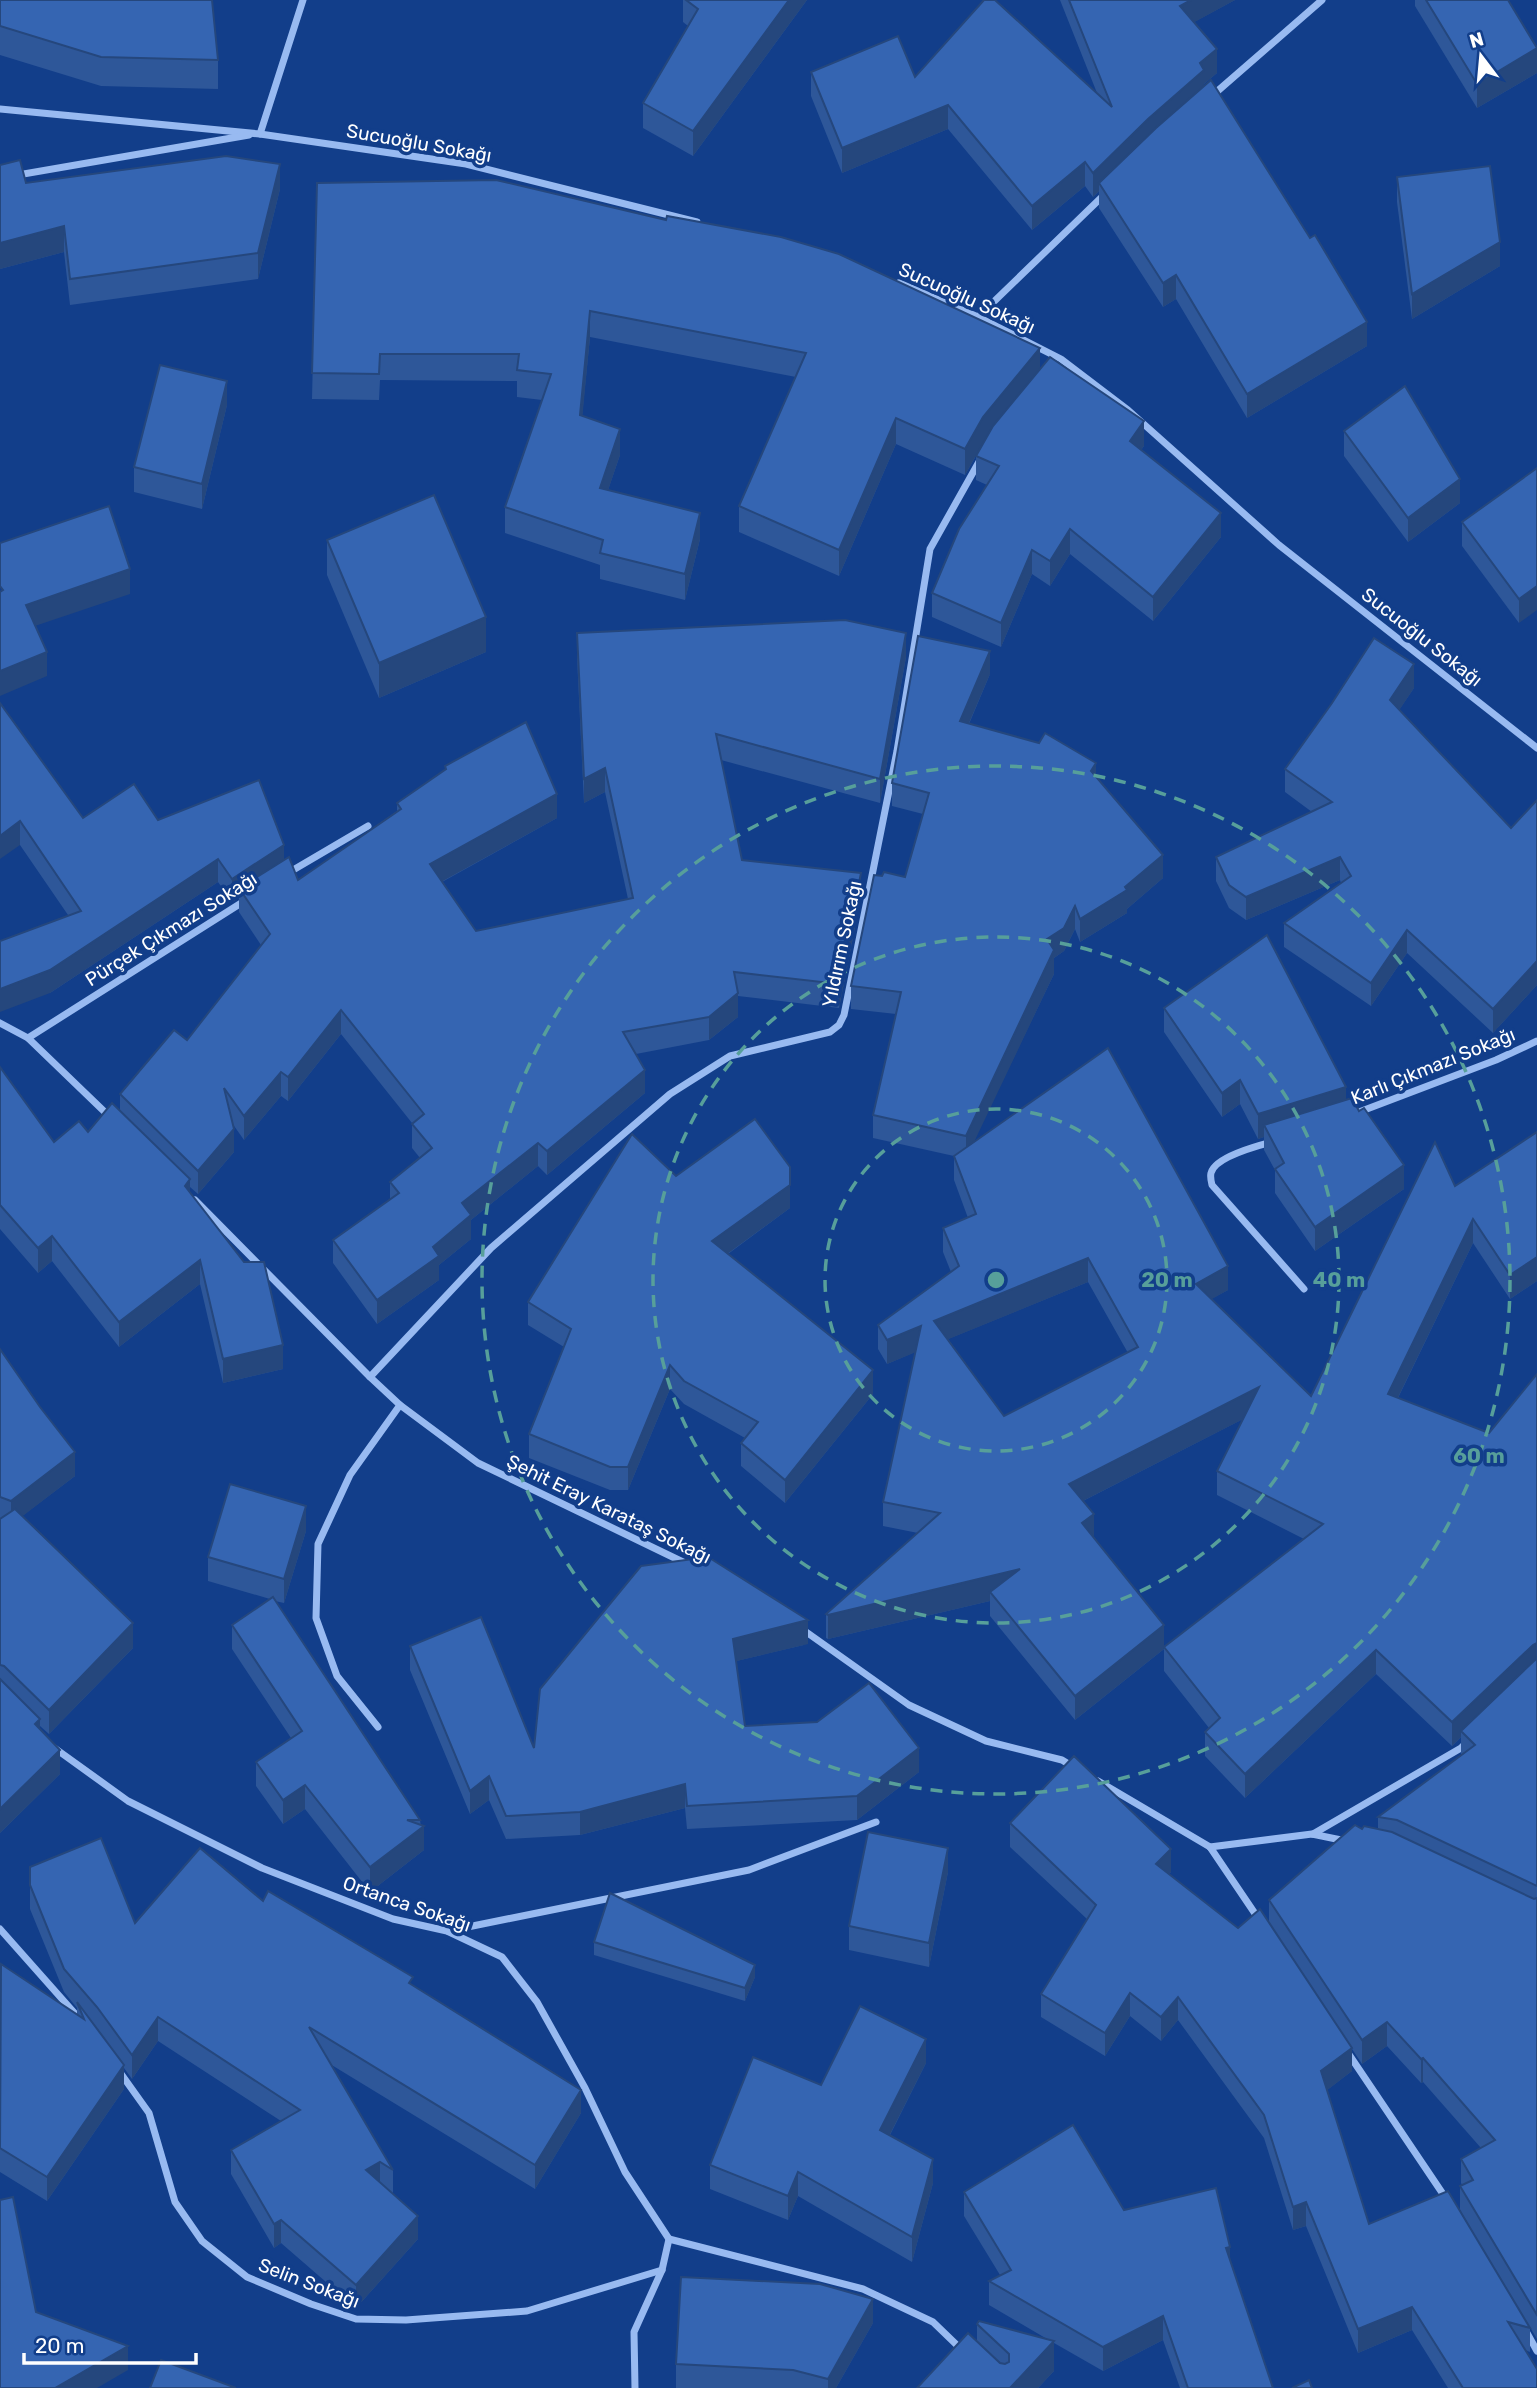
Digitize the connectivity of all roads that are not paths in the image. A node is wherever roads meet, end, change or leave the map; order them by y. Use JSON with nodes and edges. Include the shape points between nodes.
{"nodes":[{"id":1,"x":303,"y":0,"type":"edge"},
{"id":2,"x":1322,"y":0,"type":"edge"},
{"id":3,"x":1202,"y":105,"type":"edge"},
{"id":4,"x":0,"y":109,"type":"edge"},
{"id":5,"x":260,"y":134,"type":"junction"},
{"id":6,"x":0,"y":178,"type":"edge"},
{"id":7,"x":1113,"y":186,"type":"edge"},
{"id":8,"x":704,"y":223,"type":"edge"},
{"id":9,"x":886,"y":279,"type":"edge"},
{"id":10,"x":978,"y":317,"type":"junction"},
{"id":11,"x":1061,"y":359,"type":"junction"},
{"id":12,"x":1053,"y":368,"type":"edge"},
{"id":13,"x":988,"y":447,"type":"edge"},
{"id":14,"x":1537,"y":748,"type":"edge"},
{"id":15,"x":368,"y":827,"type":"dead end"},
{"id":16,"x":285,"y":875,"type":"edge"},
{"id":17,"x":250,"y":897,"type":"edge"},
{"id":18,"x":0,"y":1023,"type":"edge"},
{"id":19,"x":27,"y":1038,"type":"junction"},
{"id":20,"x":1537,"y":1041,"type":"edge"},
{"id":21,"x":1349,"y":1116,"type":"edge"},
{"id":22,"x":116,"y":1123,"type":"edge"},
{"id":23,"x":1277,"y":1140,"type":"edge"},
{"id":24,"x":184,"y":1190,"type":"edge"},
{"id":25,"x":1304,"y":1289,"type":"dead end"},
{"id":26,"x":370,"y":1377,"type":"junction"},
{"id":27,"x":400,"y":1405,"type":"junction"},
{"id":28,"x":695,"y":1568,"type":"edge"},
{"id":29,"x":789,"y":1620,"type":"edge"},
{"id":30,"x":378,"y":1727,"type":"dead end"},
{"id":31,"x":1470,"y":1739,"type":"edge"},
{"id":32,"x":49,"y":1743,"type":"edge"},
{"id":33,"x":876,"y":1822,"type":"dead end"},
{"id":34,"x":1312,"y":1834,"type":"junction"},
{"id":35,"x":1353,"y":1842,"type":"edge"},
{"id":36,"x":1210,"y":1847,"type":"junction"},
{"id":37,"x":1264,"y":1928,"type":"edge"},
{"id":38,"x":0,"y":1929,"type":"edge"},
{"id":39,"x":447,"y":1931,"type":"junction"},
{"id":40,"x":83,"y":2023,"type":"edge"},
{"id":41,"x":1342,"y":2043,"type":"edge"},
{"id":42,"x":114,"y":2063,"type":"edge"},
{"id":43,"x":1450,"y":2206,"type":"edge"},
{"id":44,"x":669,"y":2239,"type":"junction"},
{"id":45,"x":662,"y":2270,"type":"junction"},
{"id":46,"x":1524,"y":2328,"type":"edge"},
{"id":47,"x":1537,"y":2351,"type":"edge"},
{"id":48,"x":967,"y":2355,"type":"edge"},
{"id":49,"x":635,"y":2388,"type":"edge"}],
"edges":[{"from":1,"to":5,"type":"street"},
{"from":2,"to":3,"type":"street"},
{"from":4,"to":5,"type":"street","name":"Sucuoğlu Sokağı"},
{"from":5,"to":6,"type":"street","name":"Sucuoğlu Sokağı"},
{"from":5,"to":8,"type":"street","name":"Sucuoğlu Sokağı","via":[[466,164]]},
{"from":7,"to":10,"type":"street"},
{"from":9,"to":10,"type":"street","name":"Sucuoğlu Sokağı"},
{"from":10,"to":11,"type":"street","name":"Sucuoğlu Sokağı"},
{"from":11,"to":12,"type":"street"},
{"from":11,"to":14,"type":"street","name":"Sucuoğlu Sokağı","via":[[1128,410],[1279,545]]},
{"from":13,"to":26,"type":"street","name":"Yıldırım Sokağı","via":[[930,549],[897,751],[839,1025],[830,1032],[730,1056],[670,1094],[491,1248]]},
{"from":15,"to":16,"type":"street","name":"Pürçek Çıkmazı Sokağı"},
{"from":17,"to":19,"type":"street","name":"Pürçek Çıkmazı Sokağı"},
{"from":18,"to":19,"type":"street"},
{"from":19,"to":22,"type":"street"},
{"from":20,"to":21,"type":"street","name":"Karlı Çıkmazı Sokağı"},
{"from":23,"to":25,"type":"street","via":[[1216,1165],[1210,1173],[1212,1185]]},
{"from":24,"to":26,"type":"street","name":"Şehit Eray Karataş Sokağı"},
{"from":26,"to":27,"type":"street","name":"Şehit Eray Karataş Sokağı"},
{"from":27,"to":28,"type":"street","name":"Şehit Eray Karataş Sokağı","via":[[478,1463]]},
{"from":27,"to":30,"type":"street","via":[[350,1475],[318,1544],[316,1618],[337,1676]]},
{"from":29,"to":36,"type":"street","via":[[909,1705],[986,1741],[1062,1760]]},
{"from":31,"to":34,"type":"street"},
{"from":32,"to":39,"type":"street","name":"Ortanca Sokağı","via":[[128,1801],[262,1868],[393,1919]]},
{"from":33,"to":39,"type":"street","via":[[749,1870]]},
{"from":34,"to":35,"type":"street"},
{"from":34,"to":36,"type":"street"},
{"from":36,"to":37,"type":"street"},
{"from":38,"to":40,"type":"street"},
{"from":39,"to":44,"type":"street","name":"Ortanca Sokağı","via":[[502,1958],[537,2002],[625,2172]]},
{"from":41,"to":43,"type":"street"},
{"from":42,"to":45,"type":"street","name":"Selin Sokağı","via":[[149,2113],[175,2202],[202,2241],[247,2277],[311,2304],[356,2319],[527,2311]]},
{"from":44,"to":45,"type":"street"},
{"from":44,"to":48,"type":"street","via":[[863,2289],[933,2322]]},
{"from":45,"to":49,"type":"street","via":[[634,2332]]},
{"from":46,"to":47,"type":"street"}]}
